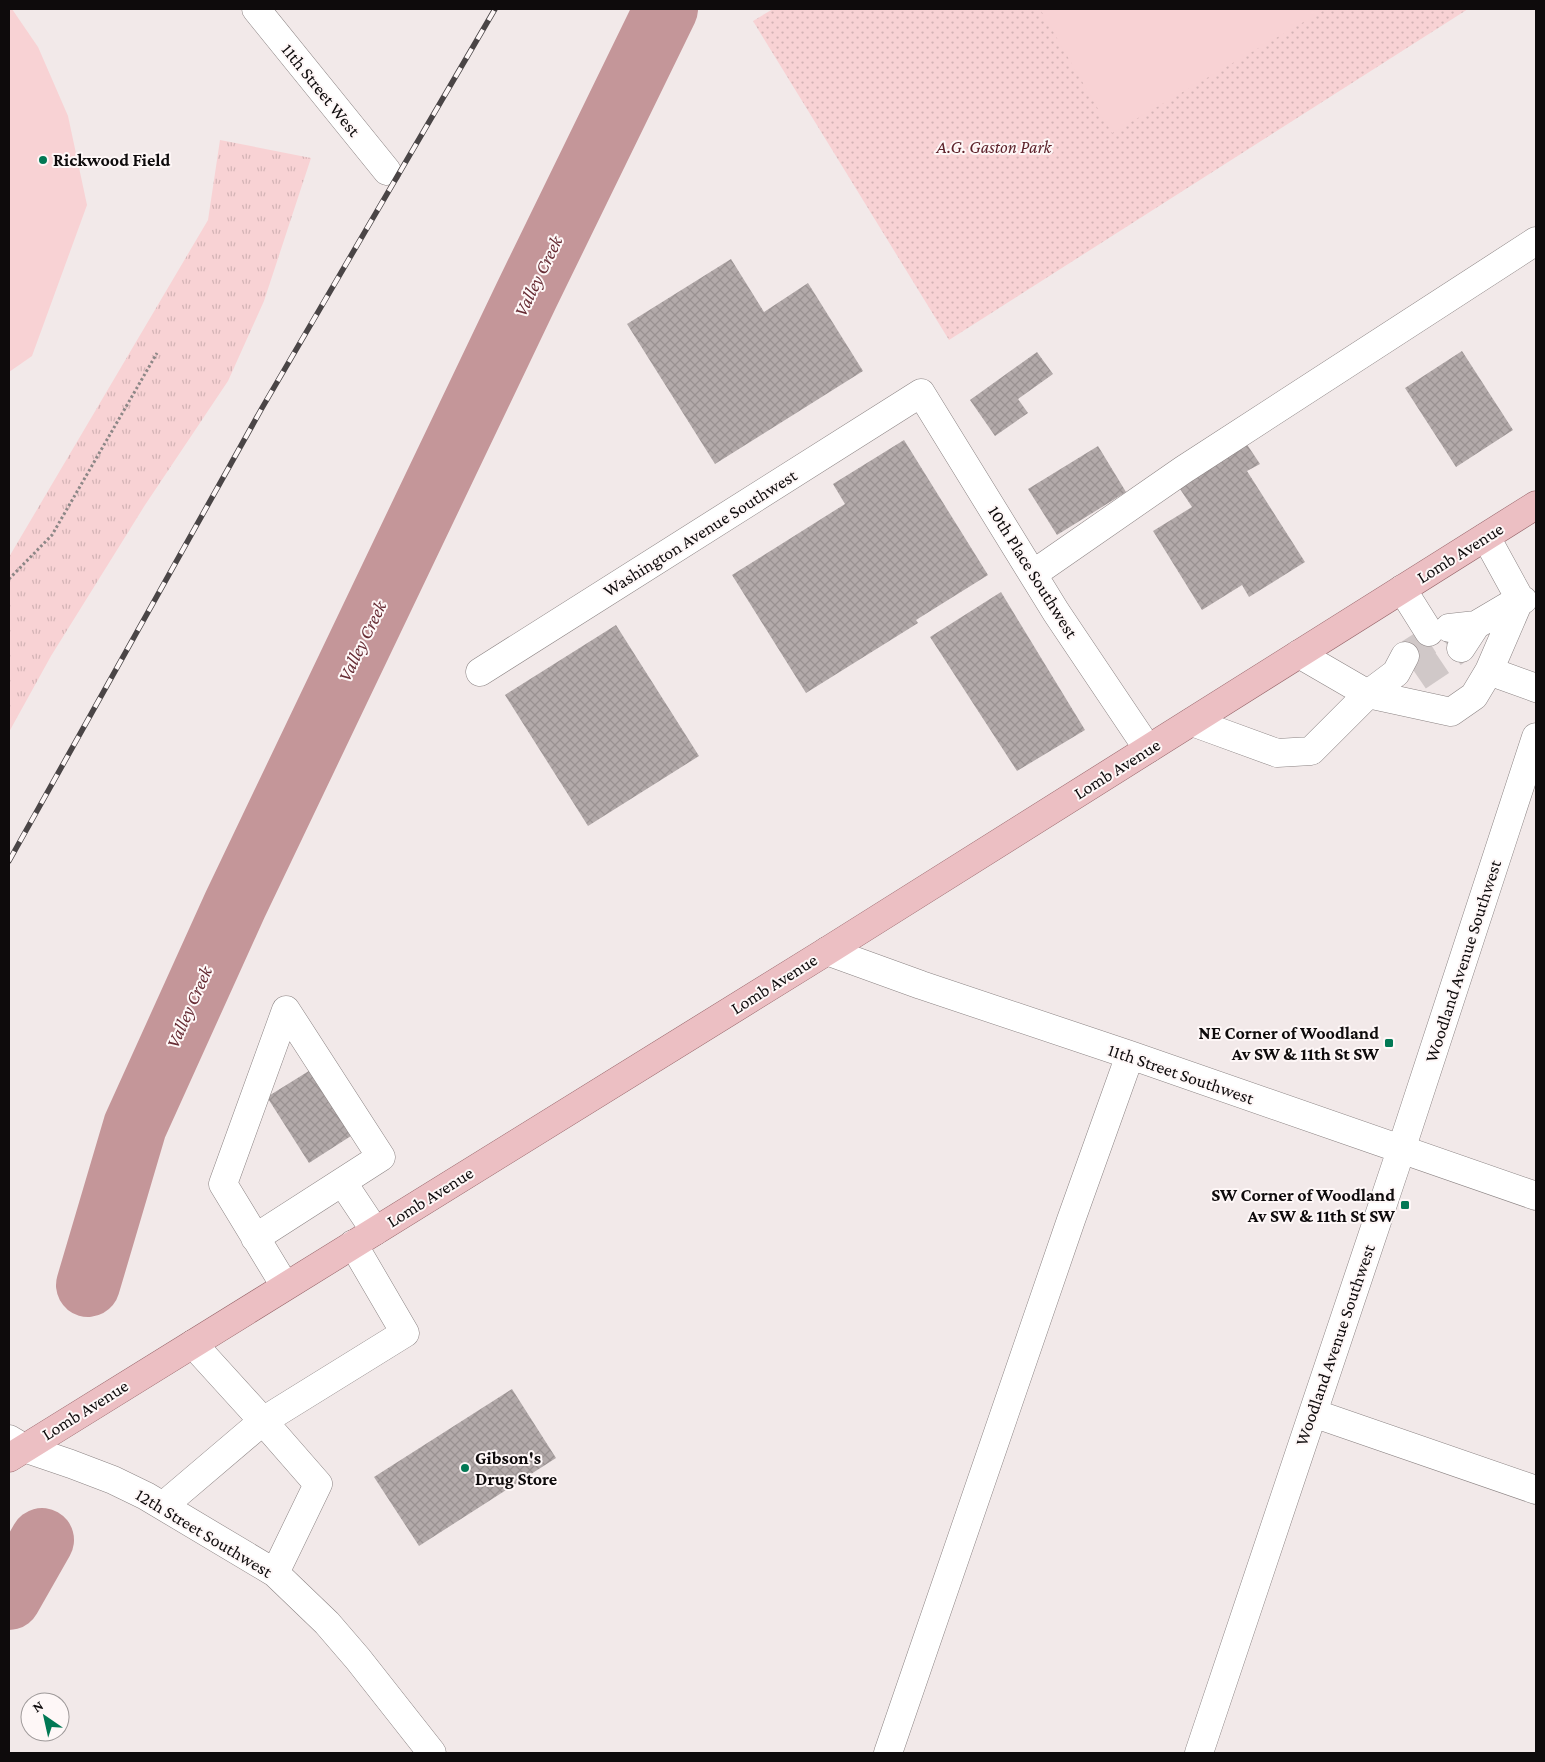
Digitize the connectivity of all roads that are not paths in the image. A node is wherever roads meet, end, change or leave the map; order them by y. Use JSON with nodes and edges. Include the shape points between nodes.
{"nodes":[{"id":1,"x":256,"y":9,"type":"edge"},
{"id":2,"x":387,"y":170,"type":"dead end"},
{"id":3,"x":1536,"y":241,"type":"edge"},
{"id":4,"x":921,"y":393,"type":"joint"},
{"id":5,"x":1536,"y":505,"type":"edge"},
{"id":6,"x":1486,"y":537,"type":"junction"},
{"id":7,"x":1033,"y":574,"type":"junction"},
{"id":8,"x":1402,"y":589,"type":"junction"},
{"id":9,"x":1528,"y":602,"type":"edge"},
{"id":10,"x":1299,"y":654,"type":"junction"},
{"id":11,"x":1406,"y":669,"type":"tunnel mouth"},
{"id":12,"x":1488,"y":671,"type":"junction"},
{"id":13,"x":480,"y":672,"type":"dead end"},
{"id":14,"x":1536,"y":688,"type":"edge"},
{"id":15,"x":1368,"y":694,"type":"junction"},
{"id":16,"x":1192,"y":722,"type":"junction"},
{"id":17,"x":1536,"y":737,"type":"edge"},
{"id":18,"x":1148,"y":749,"type":"junction"},
{"id":19,"x":826,"y":951,"type":"junction"},
{"id":20,"x":1130,"y":1055,"type":"junction"},
{"id":21,"x":1401,"y":1150,"type":"junction"},
{"id":22,"x":343,"y":1183,"type":"junction"},
{"id":23,"x":1536,"y":1196,"type":"edge"},
{"id":24,"x":255,"y":1238,"type":"junction"},
{"id":25,"x":364,"y":1238,"type":"junction"},
{"id":26,"x":285,"y":1286,"type":"junction"},
{"id":27,"x":193,"y":1344,"type":"junction"},
{"id":28,"x":1313,"y":1413,"type":"junction"},
{"id":29,"x":263,"y":1421,"type":"junction"},
{"id":30,"x":14,"y":1448,"type":"edge"},
{"id":31,"x":1536,"y":1490,"type":"edge"},
{"id":32,"x":163,"y":1506,"type":"junction"},
{"id":33,"x":275,"y":1574,"type":"junction"},
{"id":34,"x":432,"y":1753,"type":"edge"},
{"id":35,"x":888,"y":1753,"type":"edge"},
{"id":36,"x":1199,"y":1753,"type":"edge"}],
"edges":[{"from":1,"to":2,"type":"street","name":"11th Street West"},
{"from":3,"to":7,"type":"street","via":[[1183,470]]},
{"from":4,"to":7,"type":"street","name":"10th Place Southwest"},
{"from":4,"to":13,"type":"street","name":"Washington Avenue Southwest"},
{"from":5,"to":6,"type":"main road","name":"Lomb Avenue"},
{"from":6,"to":8,"type":"main road","name":"Lomb Avenue"},
{"from":6,"to":9,"type":"street"},
{"from":7,"to":18,"type":"street","name":"10th Place Southwest"},
{"from":8,"to":9,"type":"street","via":[[1446,636]]},
{"from":8,"to":10,"type":"main road","name":"Lomb Avenue"},
{"from":9,"to":12,"type":"street"},
{"from":10,"to":15,"type":"street"},
{"from":10,"to":16,"type":"main road","name":"Lomb Avenue"},
{"from":11,"to":15,"type":"street"},
{"from":12,"to":14,"type":"street"},
{"from":12,"to":15,"type":"street","via":[[1474,696],[1451,712]]},
{"from":15,"to":16,"type":"street","via":[[1311,750],[1277,753]]},
{"from":16,"to":18,"type":"main road","name":"Lomb Avenue"},
{"from":17,"to":21,"type":"street","name":"Woodland Avenue Southwest"},
{"from":18,"to":19,"type":"main road","name":"Lomb Avenue"},
{"from":19,"to":20,"type":"street","name":"11th Street Southwest"},
{"from":19,"to":25,"type":"main road","name":"Lomb Avenue"},
{"from":20,"to":21,"type":"street","name":"11th Street Southwest"},
{"from":20,"to":35,"type":"street"},
{"from":21,"to":23,"type":"street","name":"11th Street Southwest"},
{"from":21,"to":28,"type":"street","name":"Woodland Avenue Southwest"},
{"from":22,"to":24,"type":"street"},
{"from":22,"to":24,"type":"street","via":[[381,1157],[286,1010],[223,1184]]},
{"from":22,"to":25,"type":"street"},
{"from":24,"to":26,"type":"street"},
{"from":25,"to":26,"type":"main road","name":"Lomb Avenue"},
{"from":25,"to":29,"type":"street","via":[[405,1333]]},
{"from":26,"to":27,"type":"main road","name":"Lomb Avenue"},
{"from":27,"to":29,"type":"street"},
{"from":27,"to":30,"type":"main road","name":"Lomb Avenue"},
{"from":28,"to":31,"type":"street"},
{"from":28,"to":36,"type":"street","name":"Woodland Avenue Southwest"},
{"from":29,"to":32,"type":"street"},
{"from":29,"to":33,"type":"street","via":[[318,1484]]},
{"from":30,"to":32,"type":"street","name":"12th Street Southwest","via":[[113,1480]]},
{"from":32,"to":33,"type":"street","name":"12th Street Southwest"},
{"from":33,"to":34,"type":"street","name":"12th Street Southwest","via":[[327,1623]]}]}
